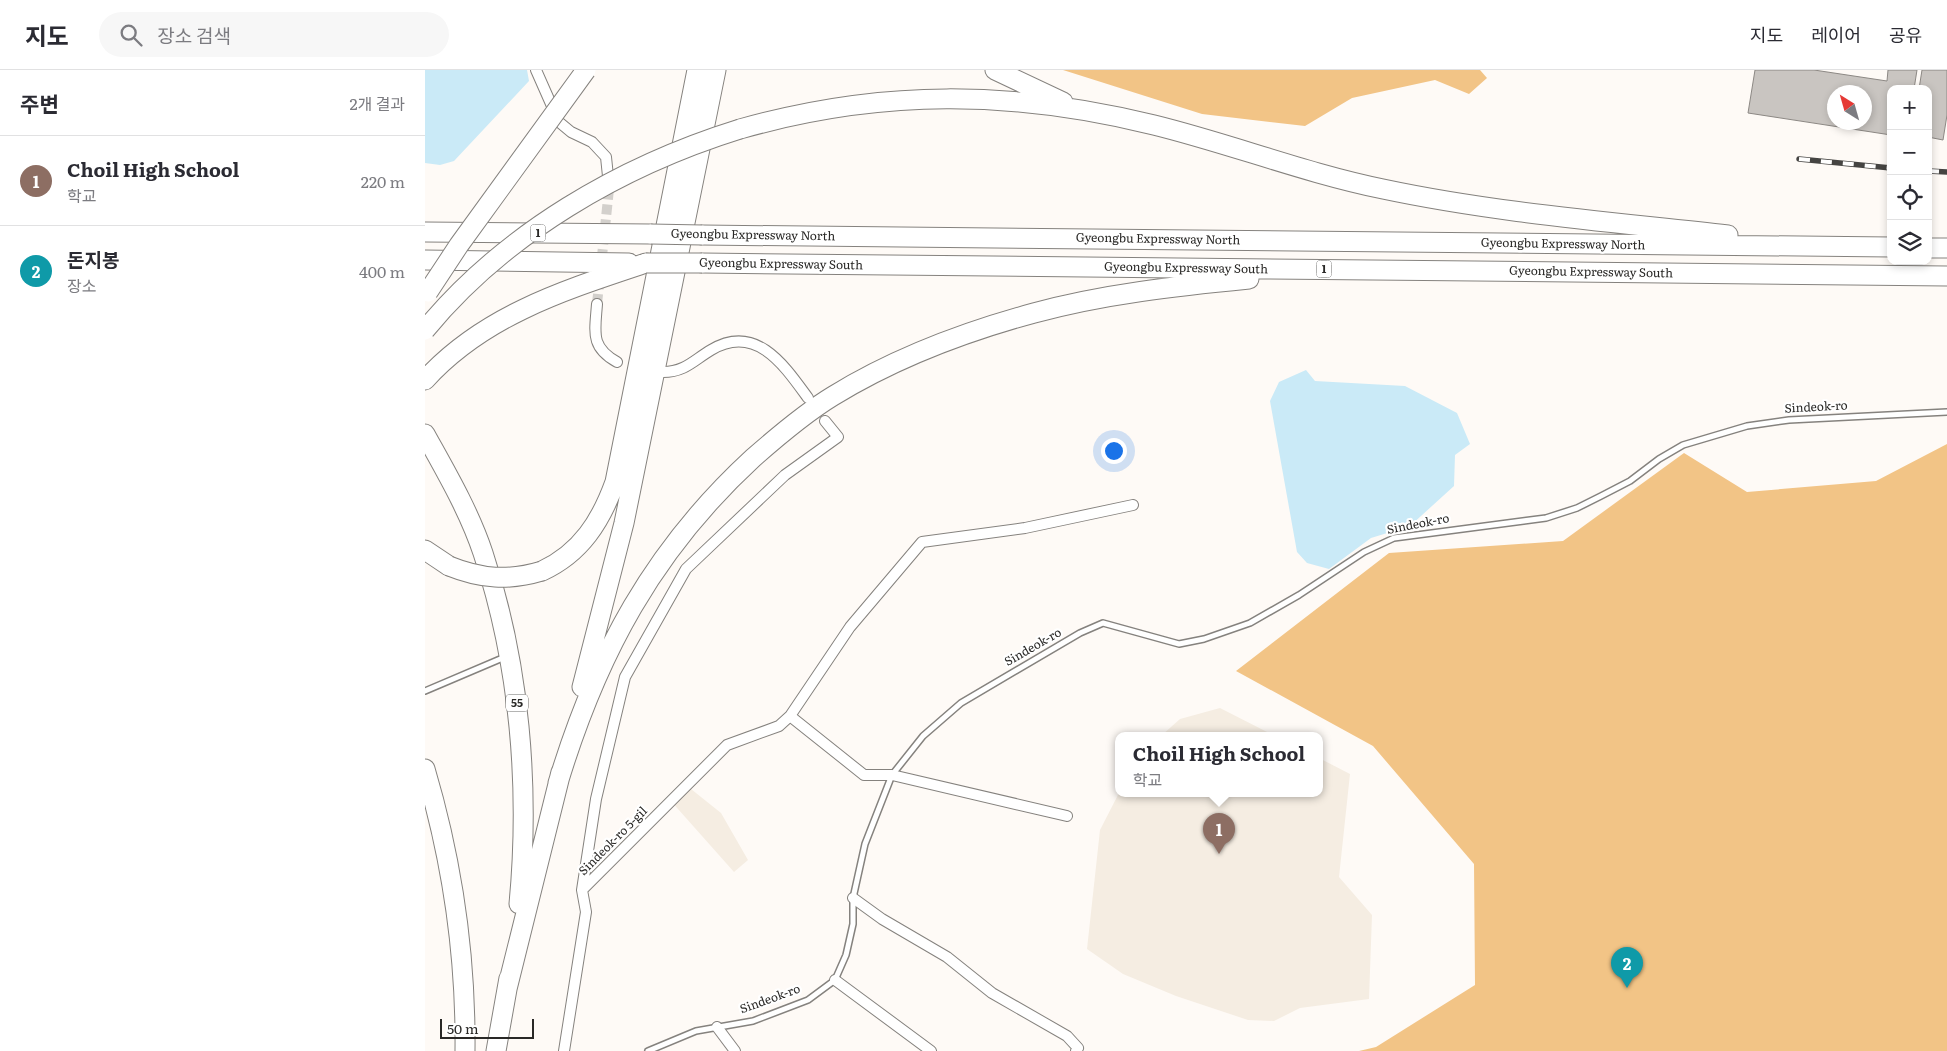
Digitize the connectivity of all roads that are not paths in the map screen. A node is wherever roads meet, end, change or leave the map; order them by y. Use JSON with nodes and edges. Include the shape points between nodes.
{"nodes":[{"id":1,"x":536,"y":70,"type":"edge"},
{"id":2,"x":586,"y":70,"type":"edge"},
{"id":3,"x":697,"y":70,"type":"edge"},
{"id":4,"x":715,"y":70,"type":"edge"},
{"id":5,"x":995,"y":70,"type":"edge"},
{"id":6,"x":1117,"y":117,"type":"junction"},
{"id":7,"x":609,"y":189,"type":"tunnel mouth"},
{"id":8,"x":425,"y":232,"type":"edge"},
{"id":9,"x":1829,"y":247,"type":"junction"},
{"id":10,"x":1887,"y":247,"type":"edge"},
{"id":11,"x":1932,"y":248,"type":"edge"},
{"id":12,"x":1947,"y":248,"type":"edge"},
{"id":13,"x":425,"y":260,"type":"edge"},
{"id":14,"x":645,"y":263,"type":"junction"},
{"id":15,"x":1362,"y":270,"type":"junction"},
{"id":16,"x":1947,"y":276,"type":"edge"},
{"id":17,"x":427,"y":295,"type":"edge"},
{"id":18,"x":597,"y":304,"type":"tunnel mouth"},
{"id":19,"x":425,"y":330,"type":"edge"},
{"id":20,"x":617,"y":362,"type":"dead end"},
{"id":21,"x":663,"y":372,"type":"dead end"},
{"id":22,"x":425,"y":380,"type":"edge"},
{"id":23,"x":808,"y":398,"type":"dead end"},
{"id":24,"x":1947,"y":412,"type":"edge"},
{"id":25,"x":825,"y":420,"type":"dead end"},
{"id":26,"x":425,"y":434,"type":"edge"},
{"id":27,"x":1133,"y":504,"type":"dead end"},
{"id":28,"x":425,"y":550,"type":"edge"},
{"id":29,"x":509,"y":656,"type":"junction"},
{"id":30,"x":425,"y":691,"type":"edge"},
{"id":31,"x":790,"y":716,"type":"junction"},
{"id":32,"x":425,"y":769,"type":"edge"},
{"id":33,"x":892,"y":775,"type":"junction"},
{"id":34,"x":558,"y":783,"type":"junction"},
{"id":35,"x":1067,"y":816,"type":"dead end"},
{"id":36,"x":582,"y":890,"type":"junction"},
{"id":37,"x":853,"y":898,"type":"junction"},
{"id":38,"x":835,"y":980,"type":"junction"},
{"id":39,"x":507,"y":989,"type":"junction"},
{"id":40,"x":717,"y":1027,"type":"junction"},
{"id":41,"x":1078,"y":1050,"type":"edge"},
{"id":42,"x":465,"y":1051,"type":"edge"},
{"id":43,"x":496,"y":1051,"type":"edge"},
{"id":44,"x":564,"y":1051,"type":"edge"},
{"id":45,"x":648,"y":1051,"type":"edge"},
{"id":46,"x":735,"y":1051,"type":"edge"},
{"id":47,"x":931,"y":1051,"type":"edge"}],
"edges":[{"from":1,"to":7,"type":"street","via":[[559,122],[592,142],[606,157]]},
{"from":2,"to":17,"type":"highway","bridge":true,"via":[[459,245]]},
{"from":3,"to":28,"type":"highway","bridge":true,"via":[[615,482],[605,509],[586,538],[566,557],[543,571],[517,578],[475,575],[449,566]]},
{"from":4,"to":34,"type":"highway","via":[[624,523]]},
{"from":5,"to":6,"type":"highway","via":[[1063,102]]},
{"from":6,"to":9,"type":"highway","via":[[1317,173],[1417,196],[1488,208]]},
{"from":6,"to":19,"type":"highway","bridge":true,"via":[[997,101],[926,98],[836,107],[740,130],[676,152],[576,203],[477,275]]},
{"from":8,"to":9,"type":"highway","name":"Gyeongbu Expressway North","number":"1","bridge":true},
{"from":9,"to":10,"type":"highway","name":"Gyeongbu Expressway North","number":"1"},
{"from":11,"to":12,"type":"highway"},
{"from":13,"to":14,"type":"highway","name":"Gyeongbu Expressway South","number":"1"},
{"from":14,"to":15,"type":"highway","name":"Gyeongbu Expressway South","number":"1","bridge":true},
{"from":14,"to":22,"type":"highway","via":[[513,313],[479,333]]},
{"from":15,"to":16,"type":"highway","name":"Gyeongbu Expressway South","number":"1"},
{"from":15,"to":34,"type":"highway","via":[[1187,285],[1036,312],[921,352],[831,397],[786,430],[737,473],[692,519],[674,543],[633,606],[599,670],[577,723]]},
{"from":18,"to":20,"type":"street","via":[[596,343],[600,351]]},
{"from":21,"to":23,"type":"street","via":[[683,369],[727,343],[741,341],[770,353]]},
{"from":24,"to":33,"type":"lane","name":"Sindeok-ro","via":[[1789,420],[1747,426],[1683,445],[1601,496],[1546,518],[1394,538],[1363,552],[1250,623],[1204,639],[1179,644],[1103,622],[961,703],[923,736]]},
{"from":25,"to":36,"type":"street","via":[[838,437],[785,475],[686,569],[625,678],[596,799]]},
{"from":26,"to":29,"type":"highway","number":"55","via":[[465,508],[482,552]]},
{"from":27,"to":31,"type":"street","via":[[1025,528],[922,542],[850,627]]},
{"from":29,"to":30,"type":"lane"},
{"from":29,"to":39,"type":"highway","number":"55","via":[[515,684],[521,755],[523,852]]},
{"from":31,"to":33,"type":"street","via":[[864,775]]},
{"from":31,"to":36,"type":"street","name":"Sindeok-ro 5-gil","via":[[779,726],[727,745]]},
{"from":32,"to":42,"type":"highway","via":[[455,906],[465,994]]},
{"from":33,"to":35,"type":"street"},
{"from":33,"to":37,"type":"lane","name":"Sindeok-ro","via":[[865,844]]},
{"from":34,"to":39,"type":"highway"},
{"from":36,"to":44,"type":"street","name":"Sindeok-ro 5-gil","via":[[586,912]]},
{"from":37,"to":38,"type":"lane","name":"Sindeok-ro","via":[[853,924],[846,955]]},
{"from":37,"to":41,"type":"street","via":[[882,920],[947,957],[992,993],[1067,1036]]},
{"from":38,"to":40,"type":"lane","name":"Sindeok-ro","via":[[808,1000],[753,1021]]},
{"from":38,"to":47,"type":"street"},
{"from":39,"to":43,"type":"highway","number":"55"},
{"from":40,"to":45,"type":"lane","name":"Sindeok-ro","via":[[696,1031]]},
{"from":40,"to":46,"type":"street"}]}
